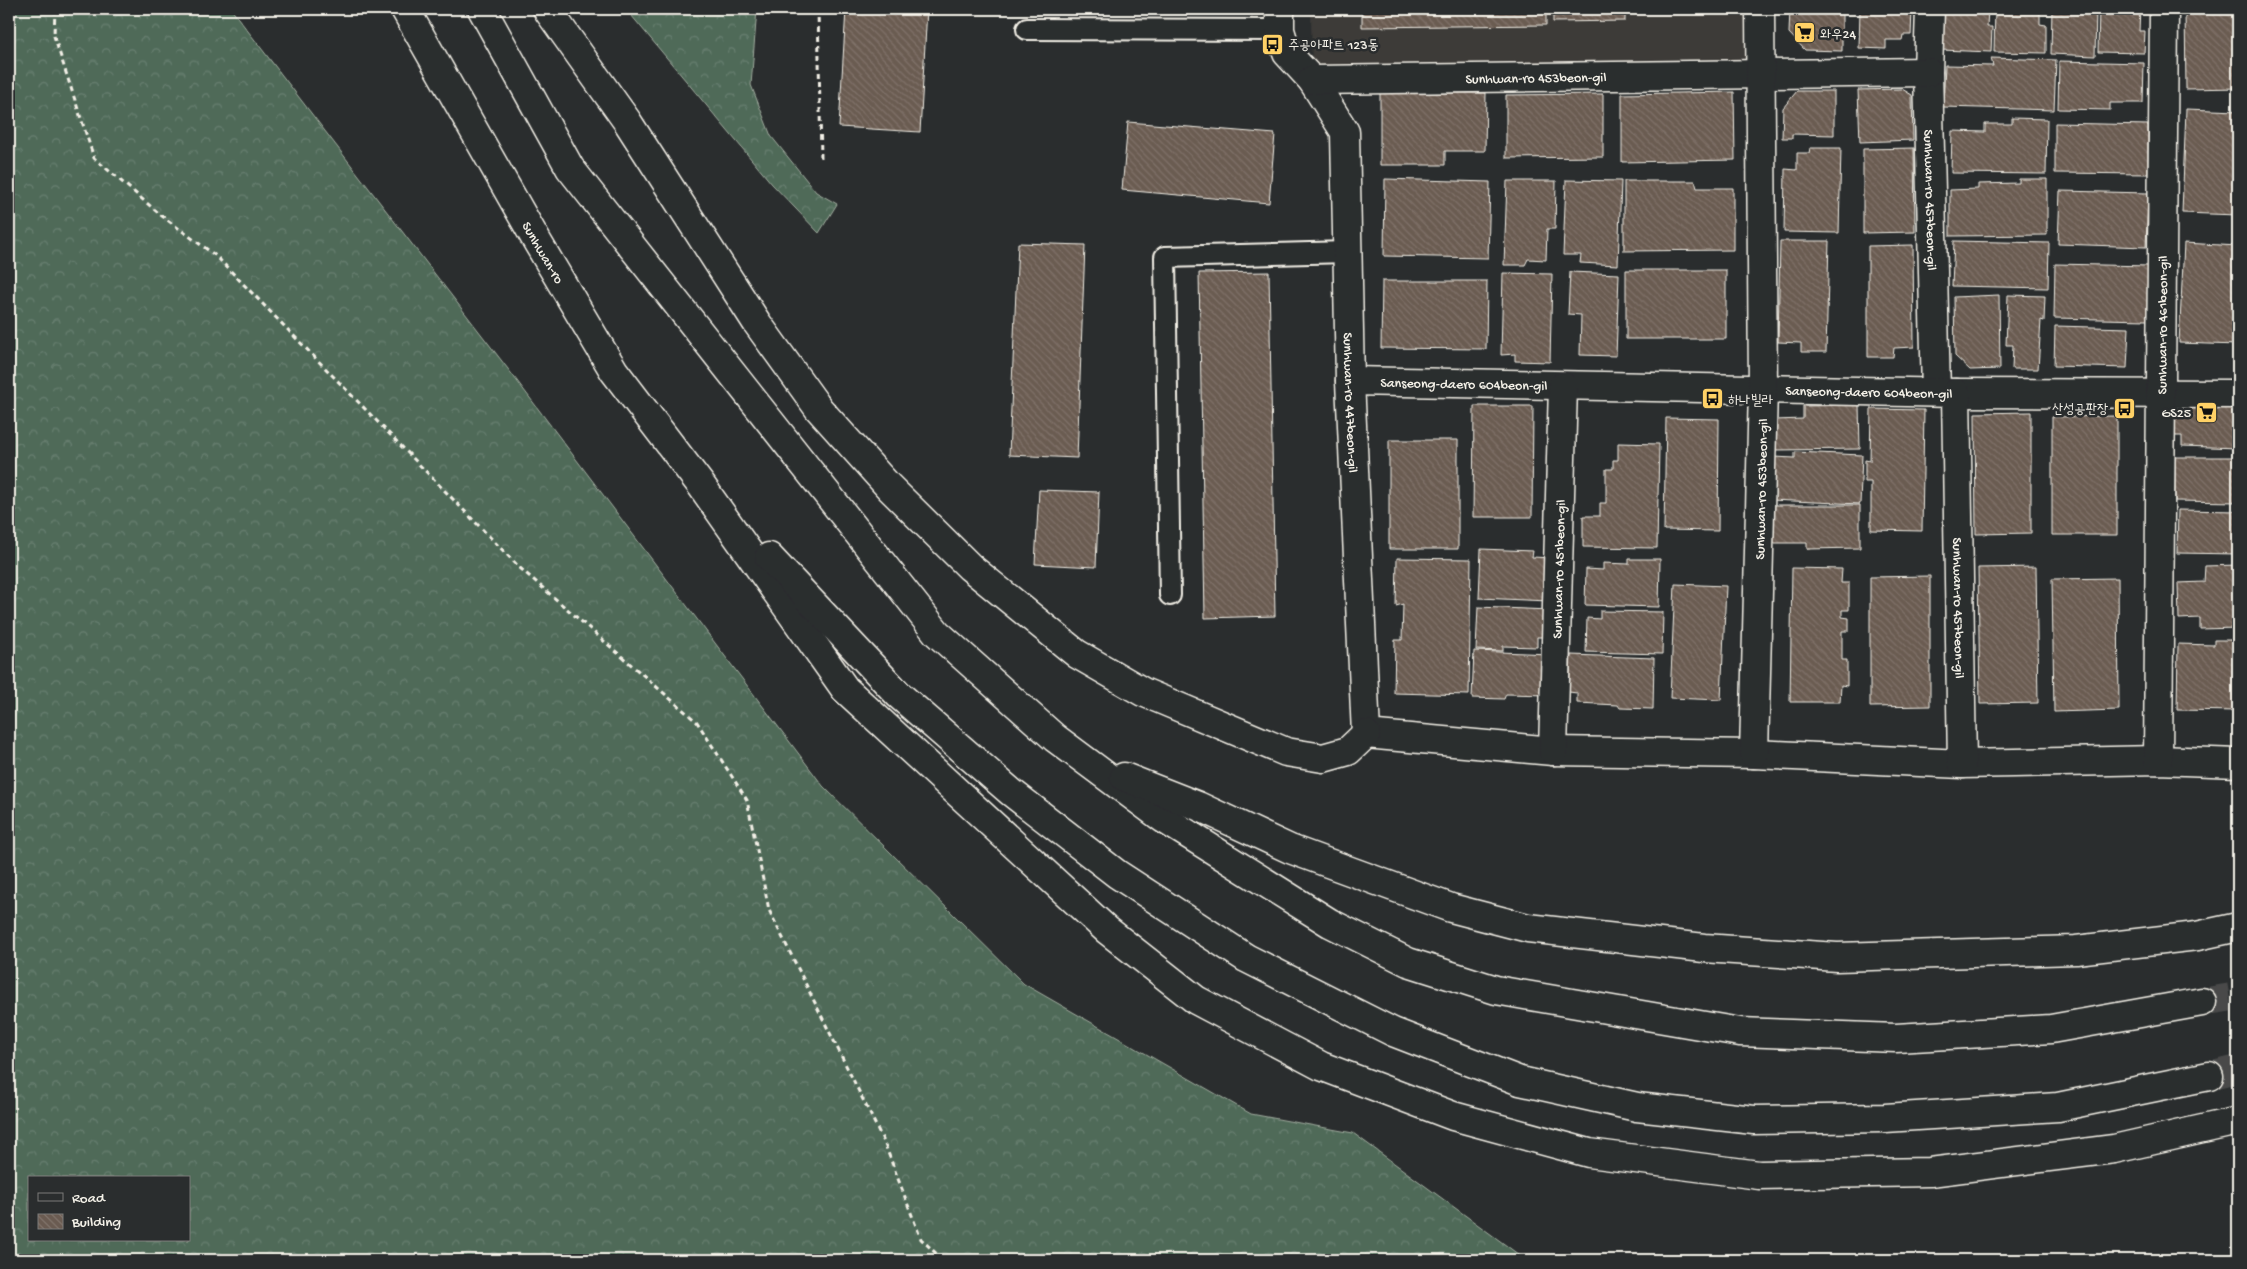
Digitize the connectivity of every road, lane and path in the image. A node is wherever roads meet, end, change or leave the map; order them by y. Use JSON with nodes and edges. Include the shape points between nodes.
{"nodes":[{"id":1,"x":56,"y":9,"type":"edge"},
{"id":2,"x":405,"y":9,"type":"edge"},
{"id":3,"x":482,"y":9,"type":"edge"},
{"id":4,"x":547,"y":9,"type":"edge"},
{"id":5,"x":818,"y":9,"type":"edge"},
{"id":6,"x":1760,"y":9,"type":"edge"},
{"id":7,"x":1930,"y":9,"type":"edge"},
{"id":8,"x":2164,"y":9,"type":"edge"},
{"id":9,"x":1280,"y":19,"type":"edge"},
{"id":10,"x":1027,"y":29,"type":"dead end"},
{"id":11,"x":1928,"y":72,"type":"junction"},
{"id":12,"x":1759,"y":75,"type":"junction"},
{"id":13,"x":1312,"y":80,"type":"junction"},
{"id":14,"x":821,"y":159,"type":"dead end"},
{"id":15,"x":1347,"y":252,"type":"junction"},
{"id":16,"x":1350,"y":381,"type":"junction"},
{"id":17,"x":1563,"y":386,"type":"junction"},
{"id":18,"x":1763,"y":388,"type":"junction"},
{"id":19,"x":1946,"y":392,"type":"junction"},
{"id":20,"x":2161,"y":394,"type":"junction"},
{"id":21,"x":2238,"y":394,"type":"edge"},
{"id":22,"x":701,"y":485,"type":"junction"},
{"id":23,"x":1170,"y":595,"type":"dead end"},
{"id":24,"x":1366,"y":734,"type":"junction"},
{"id":25,"x":1553,"y":751,"type":"junction"},
{"id":26,"x":1754,"y":754,"type":"junction"},
{"id":27,"x":2158,"y":760,"type":"junction"},
{"id":28,"x":2238,"y":763,"type":"edge"},
{"id":29,"x":1090,"y":764,"type":"junction"},
{"id":30,"x":1962,"y":764,"type":"junction"},
{"id":31,"x":2238,"y":927,"type":"edge"},
{"id":32,"x":2202,"y":1002,"type":"tunnel mouth"},
{"id":33,"x":2209,"y":1076,"type":"tunnel mouth"},
{"id":34,"x":2238,"y":1121,"type":"edge"},
{"id":35,"x":944,"y":1260,"type":"edge"}],
"edges":[{"from":1,"to":35,"type":"path","via":[[54,36],[94,158],[162,216],[216,256],[520,568],[696,722],[747,800],[769,910],[884,1142],[921,1239]]},
{"from":2,"to":22,"type":"main road","name":"Sunhwan-ro","via":[[614,371]]},
{"from":3,"to":29,"type":"main road","via":[[570,168],[937,634],[1055,738]]},
{"from":4,"to":24,"type":"main road","via":[[627,121],[757,323],[819,409],[889,487],[970,568],[1077,654],[1142,692],[1286,752],[1323,758],[1348,751]]},
{"from":5,"to":14,"type":"path"},
{"from":6,"to":12,"type":"main road","name":"Sunhwan-ro 453beon-gil"},
{"from":7,"to":11,"type":"main road","name":"Sunhwan-ro 457beon-gil"},
{"from":8,"to":20,"type":"main road","name":"Sunhwan-ro 461beon-gil"},
{"from":9,"to":10,"type":"lane"},
{"from":9,"to":13,"type":"main road","name":"Sunhwan-ro 447beon-gil","via":[[1287,53]]},
{"from":11,"to":12,"type":"main road"},
{"from":11,"to":19,"type":"main road","name":"Sunhwan-ro 457beon-gil"},
{"from":12,"to":13,"type":"main road","name":"Sunhwan-ro 453beon-gil"},
{"from":12,"to":18,"type":"main road","name":"Sunhwan-ro 453beon-gil"},
{"from":13,"to":15,"type":"main road","name":"Sunhwan-ro 447beon-gil","via":[[1345,132]]},
{"from":15,"to":16,"type":"main road","name":"Sunhwan-ro 447beon-gil"},
{"from":15,"to":23,"type":"lane","via":[[1165,257]]},
{"from":16,"to":17,"type":"main road","name":"Sanseong-daero 604beon-gil"},
{"from":16,"to":24,"type":"main road","name":"Sunhwan-ro 447beon-gil"},
{"from":17,"to":18,"type":"main road","name":"Sanseong-daero 604beon-gil"},
{"from":17,"to":25,"type":"main road","name":"Sunhwan-ro 451beon-gil"},
{"from":18,"to":19,"type":"main road","name":"Sanseong-daero 604beon-gil"},
{"from":18,"to":26,"type":"main road","name":"Sunhwan-ro 453beon-gil"},
{"from":19,"to":20,"type":"main road","name":"Sanseong-daero 604beon-gil"},
{"from":19,"to":30,"type":"main road","name":"Sunhwan-ro 457beon-gil"},
{"from":20,"to":21,"type":"main road","name":"Sanseong-daero 604beon-gil"},
{"from":20,"to":27,"type":"main road","name":"Sunhwan-ro 461beon-gil"},
{"from":22,"to":33,"type":"main road","via":[[900,695],[1010,792],[1117,874],[1246,958],[1393,1032],[1520,1081],[1637,1107],[1754,1120],[1885,1118],[2058,1107]]},
{"from":22,"to":34,"type":"main road","via":[[845,689],[913,753],[1107,930],[1196,1000],[1321,1066],[1453,1116],[1589,1153],[1759,1175],[1930,1172],[2114,1149]]},
{"from":24,"to":25,"type":"main road"},
{"from":25,"to":26,"type":"main road"},
{"from":26,"to":30,"type":"main road"},
{"from":27,"to":28,"type":"main road"},
{"from":27,"to":30,"type":"main road"},
{"from":29,"to":31,"type":"main road","via":[[1198,806],[1290,849],[1451,908],[1528,928],[1704,948],[1837,957],[2076,950],[2197,936]]},
{"from":29,"to":32,"type":"main road","via":[[1164,819],[1330,923],[1408,962],[1496,990],[1740,1032],[1896,1038],[2051,1029]]}]}
